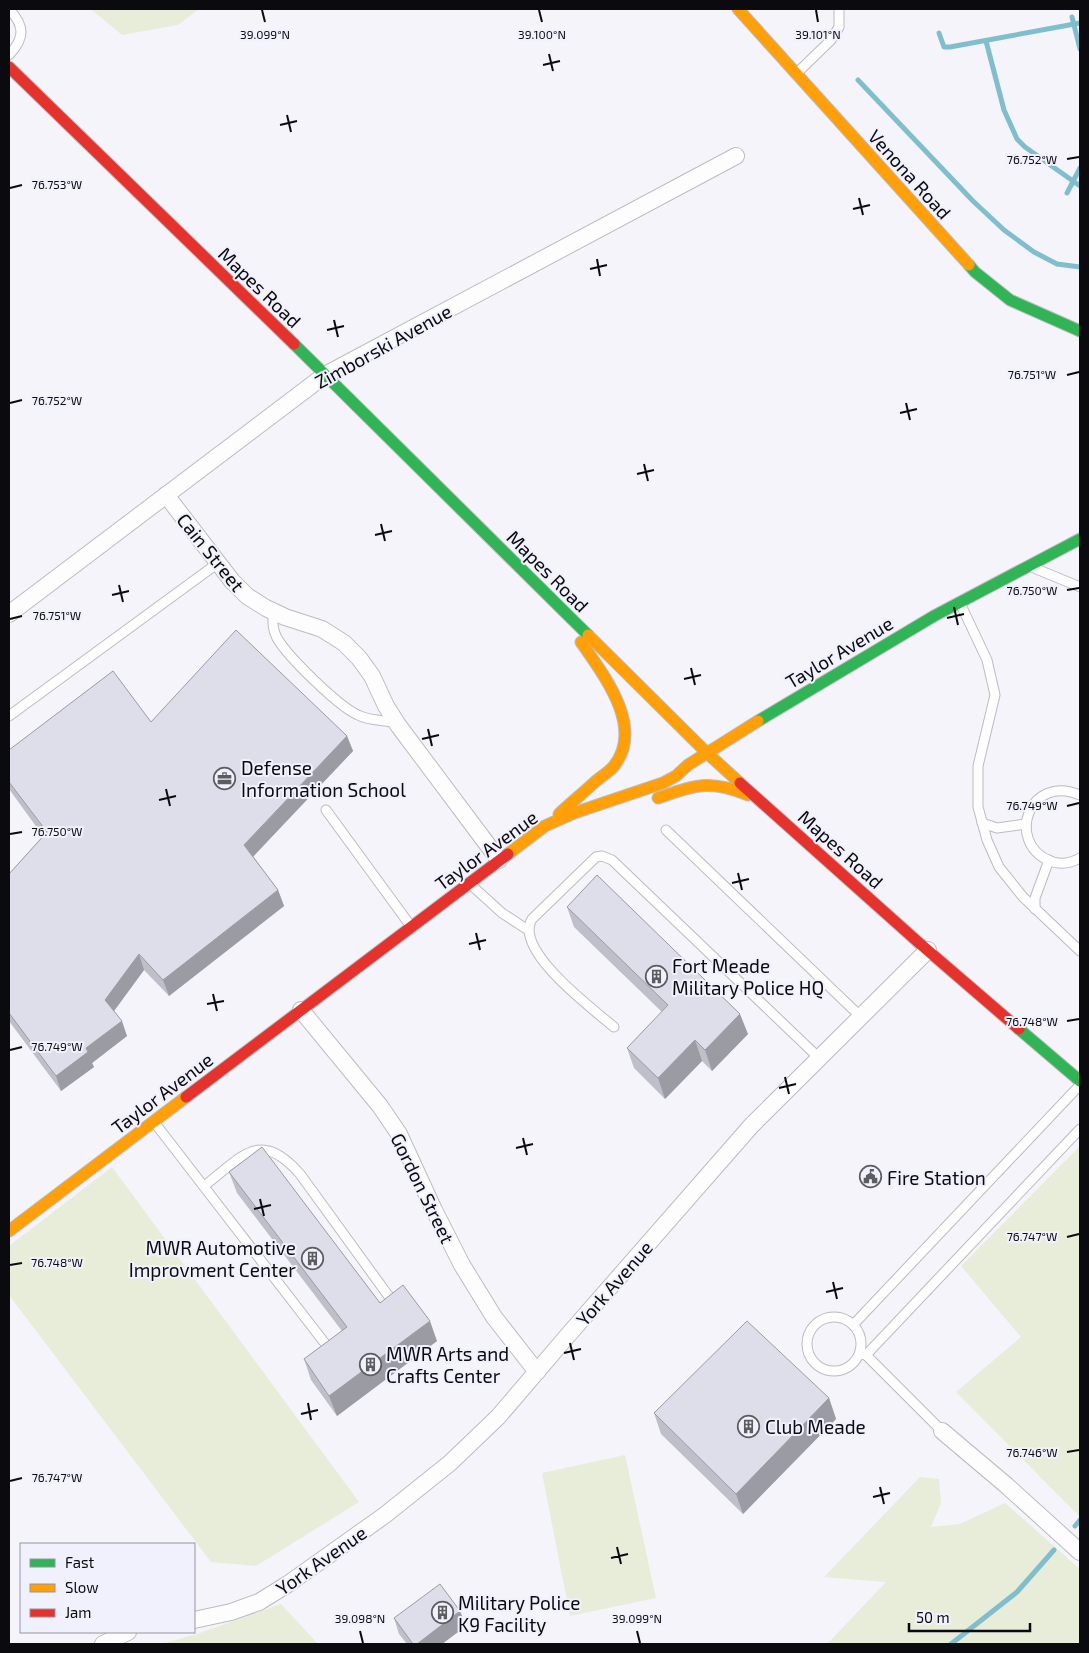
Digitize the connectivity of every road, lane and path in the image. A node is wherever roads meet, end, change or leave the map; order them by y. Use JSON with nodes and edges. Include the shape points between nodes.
{"nodes":[{"id":1,"x":9,"y":9,"type":"edge"},
{"id":2,"x":738,"y":9,"type":"edge"},
{"id":3,"x":839,"y":9,"type":"edge"},
{"id":4,"x":9,"y":55,"type":"edge"},
{"id":5,"x":9,"y":67,"type":"edge"},
{"id":6,"x":797,"y":74,"type":"junction"},
{"id":7,"x":736,"y":156,"type":"dead end"},
{"id":8,"x":1080,"y":331,"type":"edge"},
{"id":9,"x":325,"y":374,"type":"junction"},
{"id":10,"x":166,"y":495,"type":"junction"},
{"id":11,"x":1080,"y":539,"type":"edge"},
{"id":12,"x":218,"y":563,"type":"junction"},
{"id":13,"x":1030,"y":566,"type":"junction"},
{"id":14,"x":1080,"y":587,"type":"edge"},
{"id":15,"x":553,"y":600,"type":"junction"},
{"id":16,"x":959,"y":603,"type":"junction"},
{"id":17,"x":273,"y":611,"type":"junction"},
{"id":18,"x":9,"y":614,"type":"edge"},
{"id":19,"x":9,"y":716,"type":"edge"},
{"id":20,"x":397,"y":723,"type":"junction"},
{"id":21,"x":707,"y":753,"type":"junction"},
{"id":22,"x":1080,"y":795,"type":"edge"},
{"id":23,"x":648,"y":801,"type":"dead end"},
{"id":24,"x":761,"y":801,"type":"junction"},
{"id":25,"x":326,"y":810,"type":"dead end"},
{"id":26,"x":610,"y":813,"type":"dead end"},
{"id":27,"x":982,"y":823,"type":"junction"},
{"id":28,"x":1026,"y":824,"type":"junction"},
{"id":29,"x":545,"y":826,"type":"junction"},
{"id":30,"x":666,"y":830,"type":"dead end"},
{"id":31,"x":1080,"y":858,"type":"edge"},
{"id":32,"x":499,"y":860,"type":"junction"},
{"id":33,"x":1049,"y":860,"type":"junction"},
{"id":34,"x":470,"y":883,"type":"junction"},
{"id":35,"x":1035,"y":909,"type":"junction"},
{"id":36,"x":411,"y":927,"type":"junction"},
{"id":37,"x":528,"y":930,"type":"junction"},
{"id":38,"x":928,"y":950,"type":"junction"},
{"id":39,"x":1080,"y":951,"type":"edge"},
{"id":40,"x":301,"y":1010,"type":"junction"},
{"id":41,"x":861,"y":1017,"type":"junction"},
{"id":42,"x":614,"y":1027,"type":"dead end"},
{"id":43,"x":819,"y":1058,"type":"junction"},
{"id":44,"x":1080,"y":1083,"type":"edge"},
{"id":45,"x":154,"y":1122,"type":"junction"},
{"id":46,"x":1080,"y":1129,"type":"edge"},
{"id":47,"x":204,"y":1186,"type":"junction"},
{"id":48,"x":9,"y":1231,"type":"edge"},
{"id":49,"x":390,"y":1298,"type":"edge"},
{"id":50,"x":853,"y":1325,"type":"junction"},
{"id":51,"x":327,"y":1346,"type":"edge"},
{"id":52,"x":863,"y":1354,"type":"junction"},
{"id":53,"x":537,"y":1372,"type":"junction"},
{"id":54,"x":942,"y":1431,"type":"joint"},
{"id":55,"x":1080,"y":1552,"type":"edge"},
{"id":56,"x":195,"y":1620,"type":"edge"},
{"id":57,"x":126,"y":1633,"type":"edge"},
{"id":58,"x":103,"y":1644,"type":"edge"}],
"edges":[{"from":1,"to":4,"type":"lane","via":[[21,30],[19,43]]},
{"from":2,"to":6,"type":"street","name":"Venona Road"},
{"from":3,"to":6,"type":"lane","via":[[839,27],[835,34]]},
{"from":5,"to":9,"type":"street","name":"Mapes Road"},
{"from":6,"to":8,"type":"street","name":"Venona Road","via":[[975,272],[1010,300]]},
{"from":7,"to":9,"type":"street","name":"Zimborski Avenue"},
{"from":9,"to":10,"type":"street","name":"Zimborski Avenue"},
{"from":9,"to":15,"type":"street","name":"Mapes Road"},
{"from":10,"to":12,"type":"street","name":"Cain Street"},
{"from":10,"to":18,"type":"street","name":"Zimborski Avenue"},
{"from":11,"to":13,"type":"street","name":"Taylor Avenue"},
{"from":12,"to":17,"type":"street","name":"Cain Street","via":[[247,596]]},
{"from":12,"to":19,"type":"lane"},
{"from":13,"to":14,"type":"lane"},
{"from":13,"to":16,"type":"street","name":"Taylor Avenue"},
{"from":15,"to":21,"type":"street","name":"Mapes Road"},
{"from":15,"to":29,"type":"street","via":[[620,706],[627,731],[615,765]]},
{"from":16,"to":21,"type":"street","name":"Taylor Avenue"},
{"from":16,"to":27,"type":"lane","via":[[987,660],[995,695],[978,766],[978,807]]},
{"from":17,"to":20,"type":"street","name":"Cain Street","via":[[322,629],[344,643],[372,676]]},
{"from":17,"to":20,"type":"lane","via":[[272,626],[292,658],[337,700],[358,716]]},
{"from":20,"to":32,"type":"street","name":"Cain Street"},
{"from":21,"to":24,"type":"street","name":"Mapes Road"},
{"from":21,"to":29,"type":"street","name":"Taylor Avenue","via":[[663,783]]},
{"from":22,"to":28,"type":"lane","via":[[1070,790],[1046,794],[1029,812]]},
{"from":23,"to":24,"type":"street","via":[[692,787],[714,784]]},
{"from":24,"to":38,"type":"street","name":"Mapes Road"},
{"from":25,"to":36,"type":"lane"},
{"from":26,"to":29,"type":"street"},
{"from":27,"to":28,"type":"lane","via":[[997,828]]},
{"from":27,"to":35,"type":"lane","via":[[999,867]]},
{"from":28,"to":33,"type":"lane","via":[[1033,848]]},
{"from":29,"to":32,"type":"street","name":"Taylor Avenue"},
{"from":30,"to":41,"type":"lane"},
{"from":31,"to":33,"type":"lane","via":[[1064,863]]},
{"from":32,"to":34,"type":"street","name":"Taylor Avenue"},
{"from":33,"to":35,"type":"lane","via":[[1035,898]]},
{"from":34,"to":36,"type":"street","name":"Taylor Avenue"},
{"from":34,"to":37,"type":"lane","via":[[502,913]]},
{"from":35,"to":39,"type":"lane"},
{"from":36,"to":40,"type":"street","name":"Taylor Avenue"},
{"from":37,"to":42,"type":"lane","via":[[539,957],[562,982]]},
{"from":37,"to":43,"type":"lane","via":[[532,919],[596,857],[606,856]]},
{"from":38,"to":41,"type":"street","name":"York Avenue"},
{"from":38,"to":44,"type":"street","name":"Mapes Road"},
{"from":40,"to":45,"type":"street","name":"Taylor Avenue"},
{"from":40,"to":53,"type":"street","name":"Gordon Street","via":[[399,1134],[462,1265],[494,1317]]},
{"from":41,"to":43,"type":"street","name":"York Avenue"},
{"from":43,"to":53,"type":"street","name":"York Avenue","via":[[751,1126]]},
{"from":44,"to":50,"type":"lane"},
{"from":45,"to":47,"type":"lane"},
{"from":45,"to":48,"type":"street","name":"Taylor Avenue"},
{"from":46,"to":52,"type":"lane"},
{"from":47,"to":49,"type":"lane","via":[[245,1154],[268,1149],[279,1154],[300,1174]]},
{"from":47,"to":51,"type":"lane"},
{"from":50,"to":52,"type":"lane"},
{"from":50,"to":52,"type":"lane","via":[[839,1317],[818,1321],[808,1334],[807,1350],[811,1360],[829,1371],[849,1367]]},
{"from":52,"to":54,"type":"lane"},
{"from":53,"to":56,"type":"street","name":"York Avenue","via":[[498,1417],[450,1463],[385,1515],[259,1602]]},
{"from":54,"to":55,"type":"street"},
{"from":57,"to":58,"type":"street"}]}
